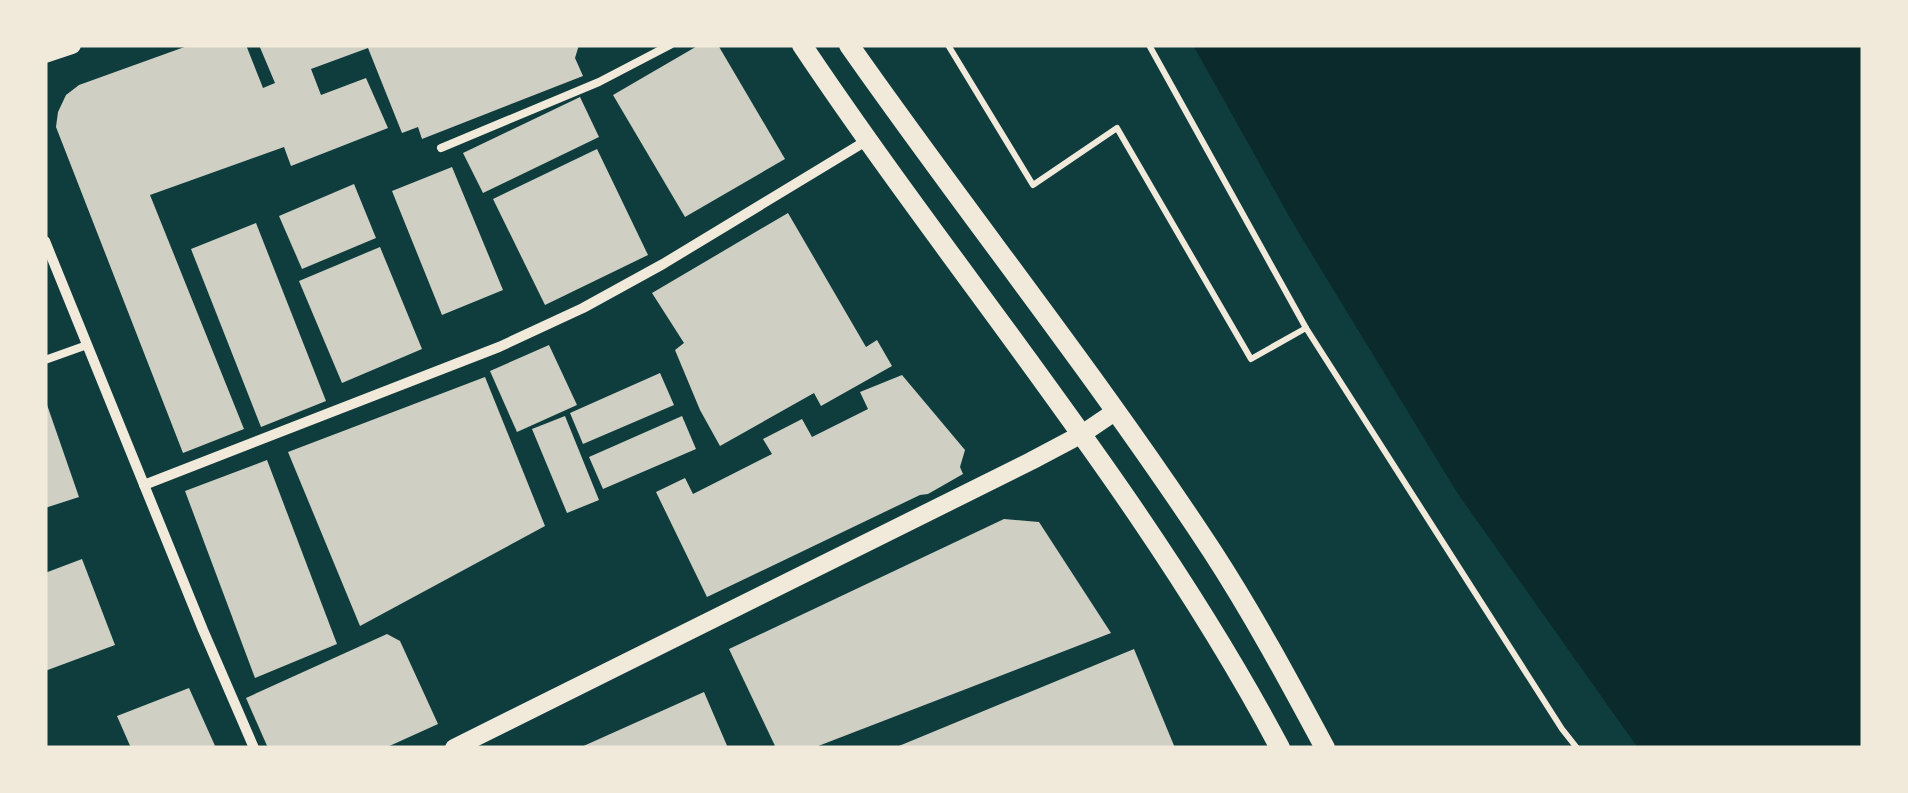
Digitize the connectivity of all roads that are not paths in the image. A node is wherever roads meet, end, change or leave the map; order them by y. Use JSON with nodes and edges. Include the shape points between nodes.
{"nodes":[{"id":1,"x":72,"y":45,"type":"edge"},
{"id":2,"x":670,"y":45,"type":"edge"},
{"id":3,"x":802,"y":45,"type":"edge"},
{"id":4,"x":849,"y":45,"type":"edge"},
{"id":5,"x":45,"y":54,"type":"edge"},
{"id":6,"x":866,"y":140,"type":"junction"},
{"id":7,"x":441,"y":148,"type":"dead end"},
{"id":8,"x":45,"y":240,"type":"edge"},
{"id":9,"x":87,"y":344,"type":"junction"},
{"id":10,"x":45,"y":360,"type":"edge"},
{"id":11,"x":1116,"y":411,"type":"junction"},
{"id":12,"x":1082,"y":434,"type":"junction"},
{"id":13,"x":144,"y":486,"type":"junction"},
{"id":14,"x":254,"y":748,"type":"edge"},
{"id":15,"x":454,"y":748,"type":"edge"},
{"id":16,"x":1280,"y":748,"type":"edge"},
{"id":17,"x":1326,"y":748,"type":"edge"}],
"edges":[{"from":1,"to":5,"type":"street"},
{"from":2,"to":7,"type":"lane"},
{"from":3,"to":6,"type":"main road"},
{"from":4,"to":11,"type":"main road"},
{"from":6,"to":12,"type":"main road"},
{"from":6,"to":13,"type":"street","via":[[583,308]]},
{"from":8,"to":9,"type":"street"},
{"from":9,"to":10,"type":"lane"},
{"from":9,"to":13,"type":"street"},
{"from":11,"to":12,"type":"street"},
{"from":11,"to":17,"type":"main road","via":[[1214,554]]},
{"from":12,"to":15,"type":"street"},
{"from":12,"to":16,"type":"main road","via":[[1220,641]]},
{"from":13,"to":14,"type":"street"}]}
